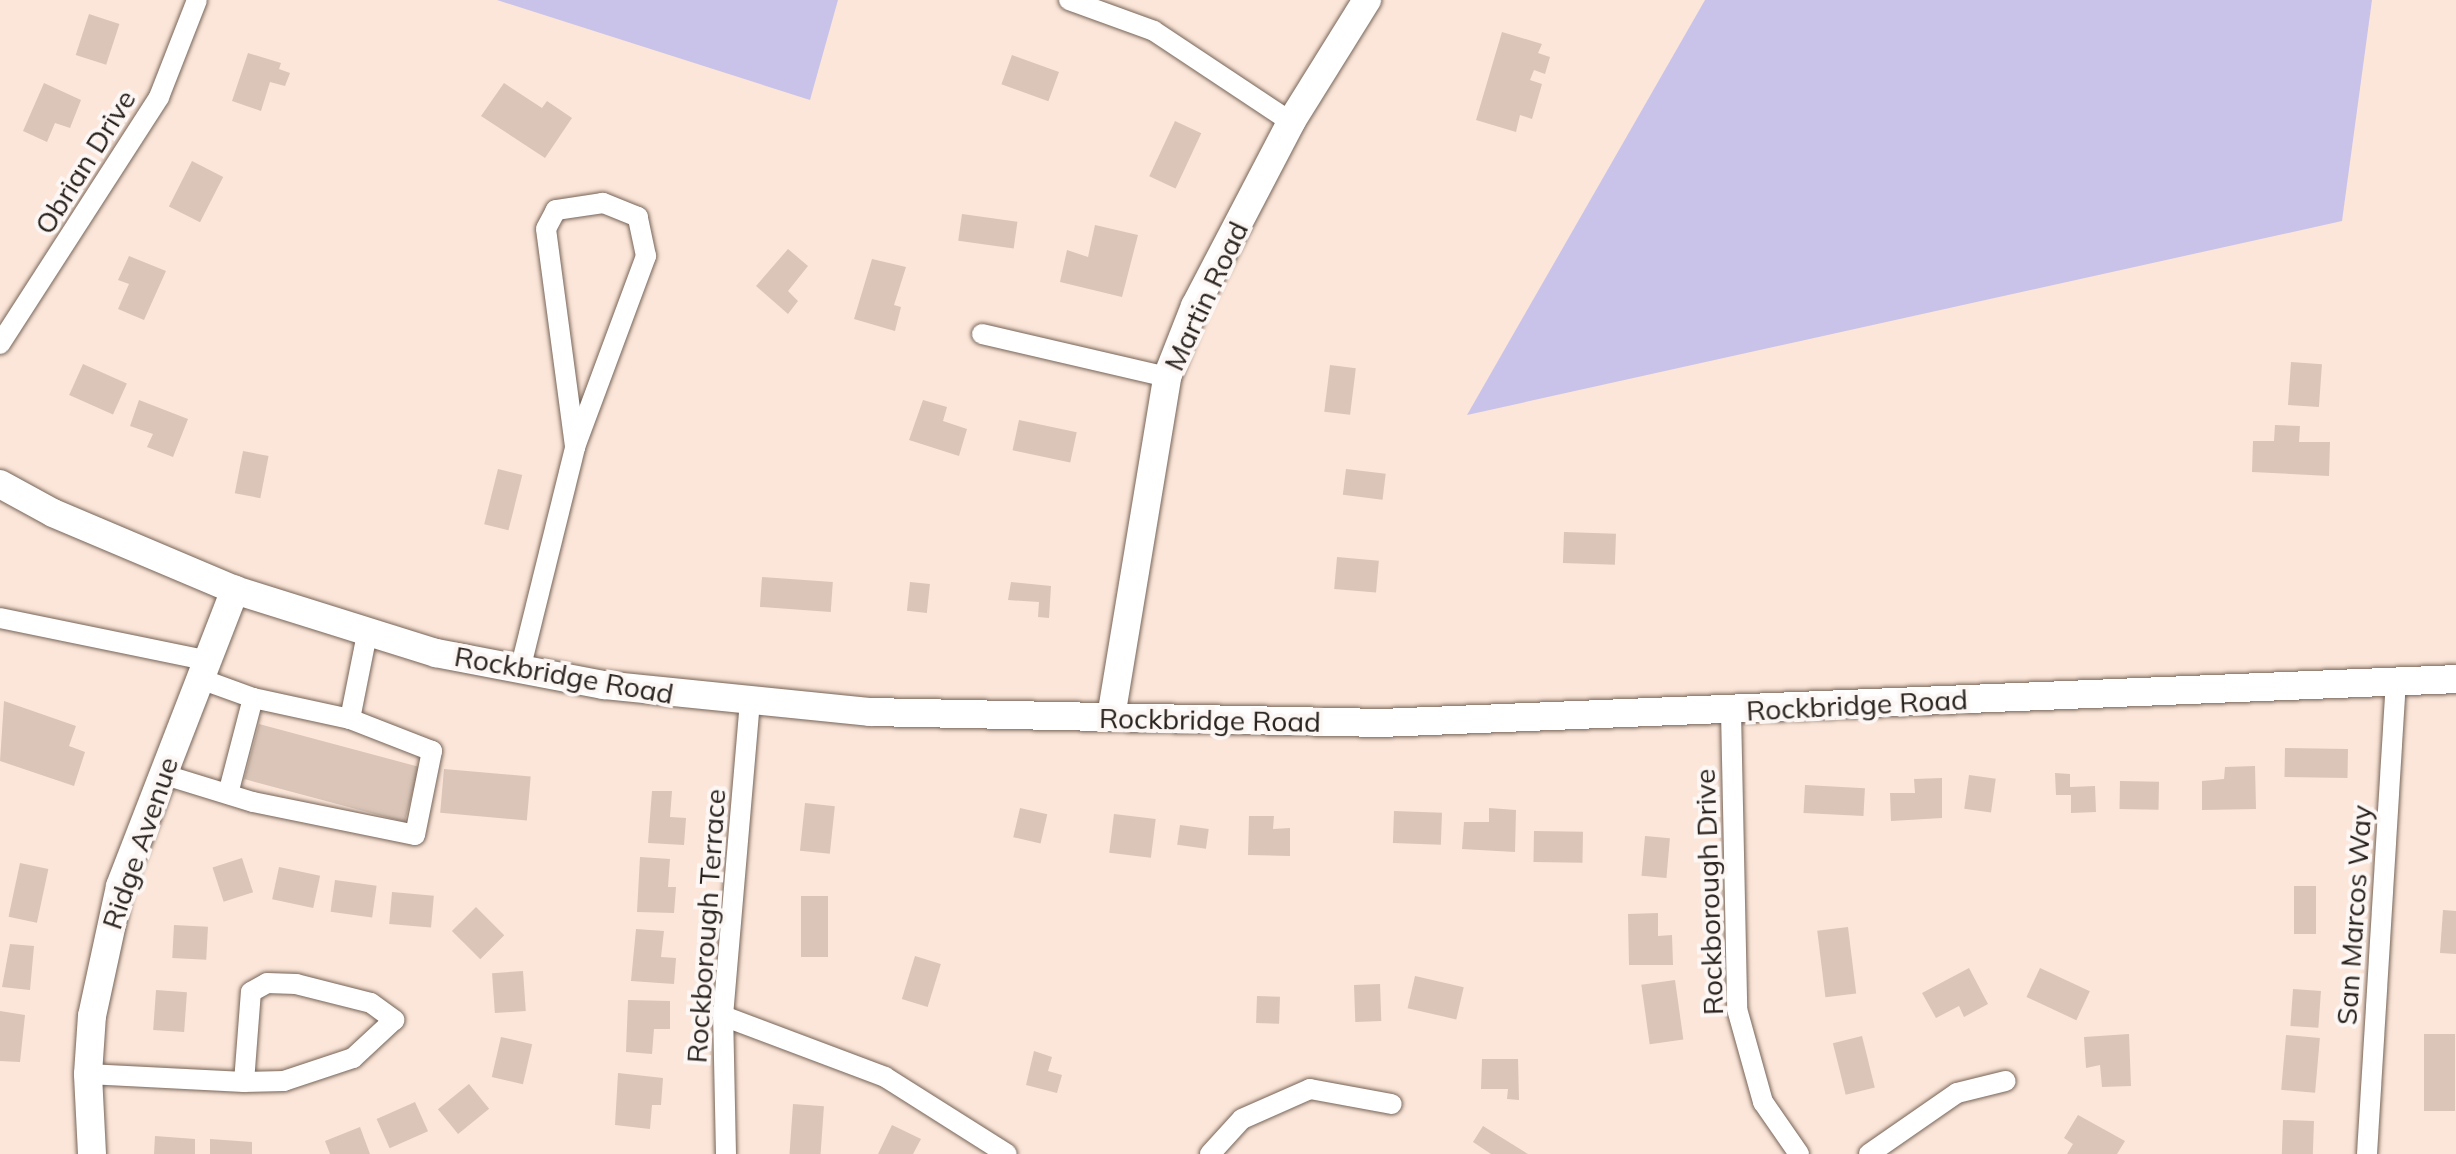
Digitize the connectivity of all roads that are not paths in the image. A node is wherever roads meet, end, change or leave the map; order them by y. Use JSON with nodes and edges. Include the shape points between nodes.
{"nodes":[{"id":1,"x":197,"y":0,"type":"edge"},
{"id":2,"x":1069,"y":0,"type":"edge"},
{"id":3,"x":1367,"y":0,"type":"edge"},
{"id":4,"x":1291,"y":122,"type":"junction"},
{"id":5,"x":982,"y":334,"type":"dead end"},
{"id":6,"x":0,"y":344,"type":"edge"},
{"id":7,"x":1167,"y":377,"type":"junction"},
{"id":8,"x":575,"y":447,"type":"junction"},
{"id":9,"x":0,"y":484,"type":"edge"},
{"id":10,"x":235,"y":590,"type":"junction"},
{"id":11,"x":0,"y":618,"type":"edge"},
{"id":12,"x":367,"y":634,"type":"junction"},
{"id":13,"x":201,"y":669,"type":"junction"},
{"id":14,"x":520,"y":670,"type":"junction"},
{"id":15,"x":2456,"y":679,"type":"edge"},
{"id":16,"x":2396,"y":680,"type":"junction"},
{"id":17,"x":253,"y":698,"type":"junction"},
{"id":18,"x":750,"y":702,"type":"junction"},
{"id":19,"x":1731,"y":711,"type":"junction"},
{"id":20,"x":1111,"y":717,"type":"junction"},
{"id":21,"x":350,"y":719,"type":"junction"},
{"id":22,"x":162,"y":774,"type":"junction"},
{"id":23,"x":228,"y":794,"type":"junction"},
{"id":24,"x":723,"y":1016,"type":"junction"},
{"id":25,"x":88,"y":1074,"type":"junction"},
{"id":26,"x":2006,"y":1081,"type":"dead end"},
{"id":27,"x":244,"y":1082,"type":"junction"},
{"id":28,"x":1392,"y":1104,"type":"dead end"},
{"id":29,"x":92,"y":1154,"type":"edge"},
{"id":30,"x":726,"y":1154,"type":"edge"},
{"id":31,"x":1007,"y":1154,"type":"edge"},
{"id":32,"x":1210,"y":1154,"type":"edge"},
{"id":33,"x":1799,"y":1154,"type":"edge"},
{"id":34,"x":1869,"y":1154,"type":"edge"},
{"id":35,"x":2367,"y":1154,"type":"edge"}],
"edges":[{"from":1,"to":6,"type":"street","name":"Obrian Drive","via":[[159,97]]},
{"from":2,"to":4,"type":"street","via":[[1154,31]]},
{"from":3,"to":4,"type":"main road","name":"Martin Road"},
{"from":4,"to":7,"type":"main road","name":"Martin Road","via":[[1195,306]]},
{"from":5,"to":7,"type":"street"},
{"from":7,"to":20,"type":"main road","name":"Martin Road"},
{"from":8,"to":8,"type":"street","via":[[646,256],[638,217],[603,203],[556,210],[546,229]]},
{"from":8,"to":14,"type":"street"},
{"from":9,"to":10,"type":"main road","name":"Rockbridge Road","via":[[53,513]]},
{"from":10,"to":12,"type":"main road","name":"Rockbridge Road"},
{"from":10,"to":13,"type":"main road","name":"Ridge Avenue"},
{"from":11,"to":13,"type":"street"},
{"from":12,"to":14,"type":"main road","name":"Rockbridge Road"},
{"from":12,"to":21,"type":"street"},
{"from":13,"to":17,"type":"street"},
{"from":13,"to":22,"type":"main road","name":"Ridge Avenue"},
{"from":14,"to":18,"type":"main road","name":"Rockbridge Road"},
{"from":15,"to":16,"type":"main road","name":"Rockbridge Road"},
{"from":16,"to":19,"type":"main road","name":"Rockbridge Road"},
{"from":16,"to":35,"type":"street","name":"San Marcos Way"},
{"from":17,"to":21,"type":"street"},
{"from":17,"to":23,"type":"street"},
{"from":18,"to":20,"type":"main road","name":"Rockbridge Road","via":[[870,712]]},
{"from":18,"to":24,"type":"street","name":"Rockborough Terrace"},
{"from":19,"to":20,"type":"main road","name":"Rockbridge Road","via":[[1381,723]]},
{"from":19,"to":33,"type":"street","name":"Rockborough Drive","via":[[1737,1009],[1763,1102]]},
{"from":21,"to":23,"type":"street","via":[[432,751],[415,835]]},
{"from":22,"to":23,"type":"street"},
{"from":22,"to":25,"type":"main road","name":"Ridge Avenue","via":[[120,886],[92,1016]]},
{"from":24,"to":30,"type":"street","name":"Rockborough Terrace"},
{"from":24,"to":31,"type":"street","via":[[885,1077]]},
{"from":25,"to":27,"type":"street"},
{"from":25,"to":29,"type":"main road","name":"Ridge Avenue"},
{"from":26,"to":34,"type":"street","via":[[1957,1093]]},
{"from":27,"to":27,"type":"street","via":[[284,1081],[353,1058],[394,1020],[371,1003],[296,984],[267,983],[251,992]]},
{"from":28,"to":32,"type":"street","via":[[1310,1089],[1242,1119]]}]}
